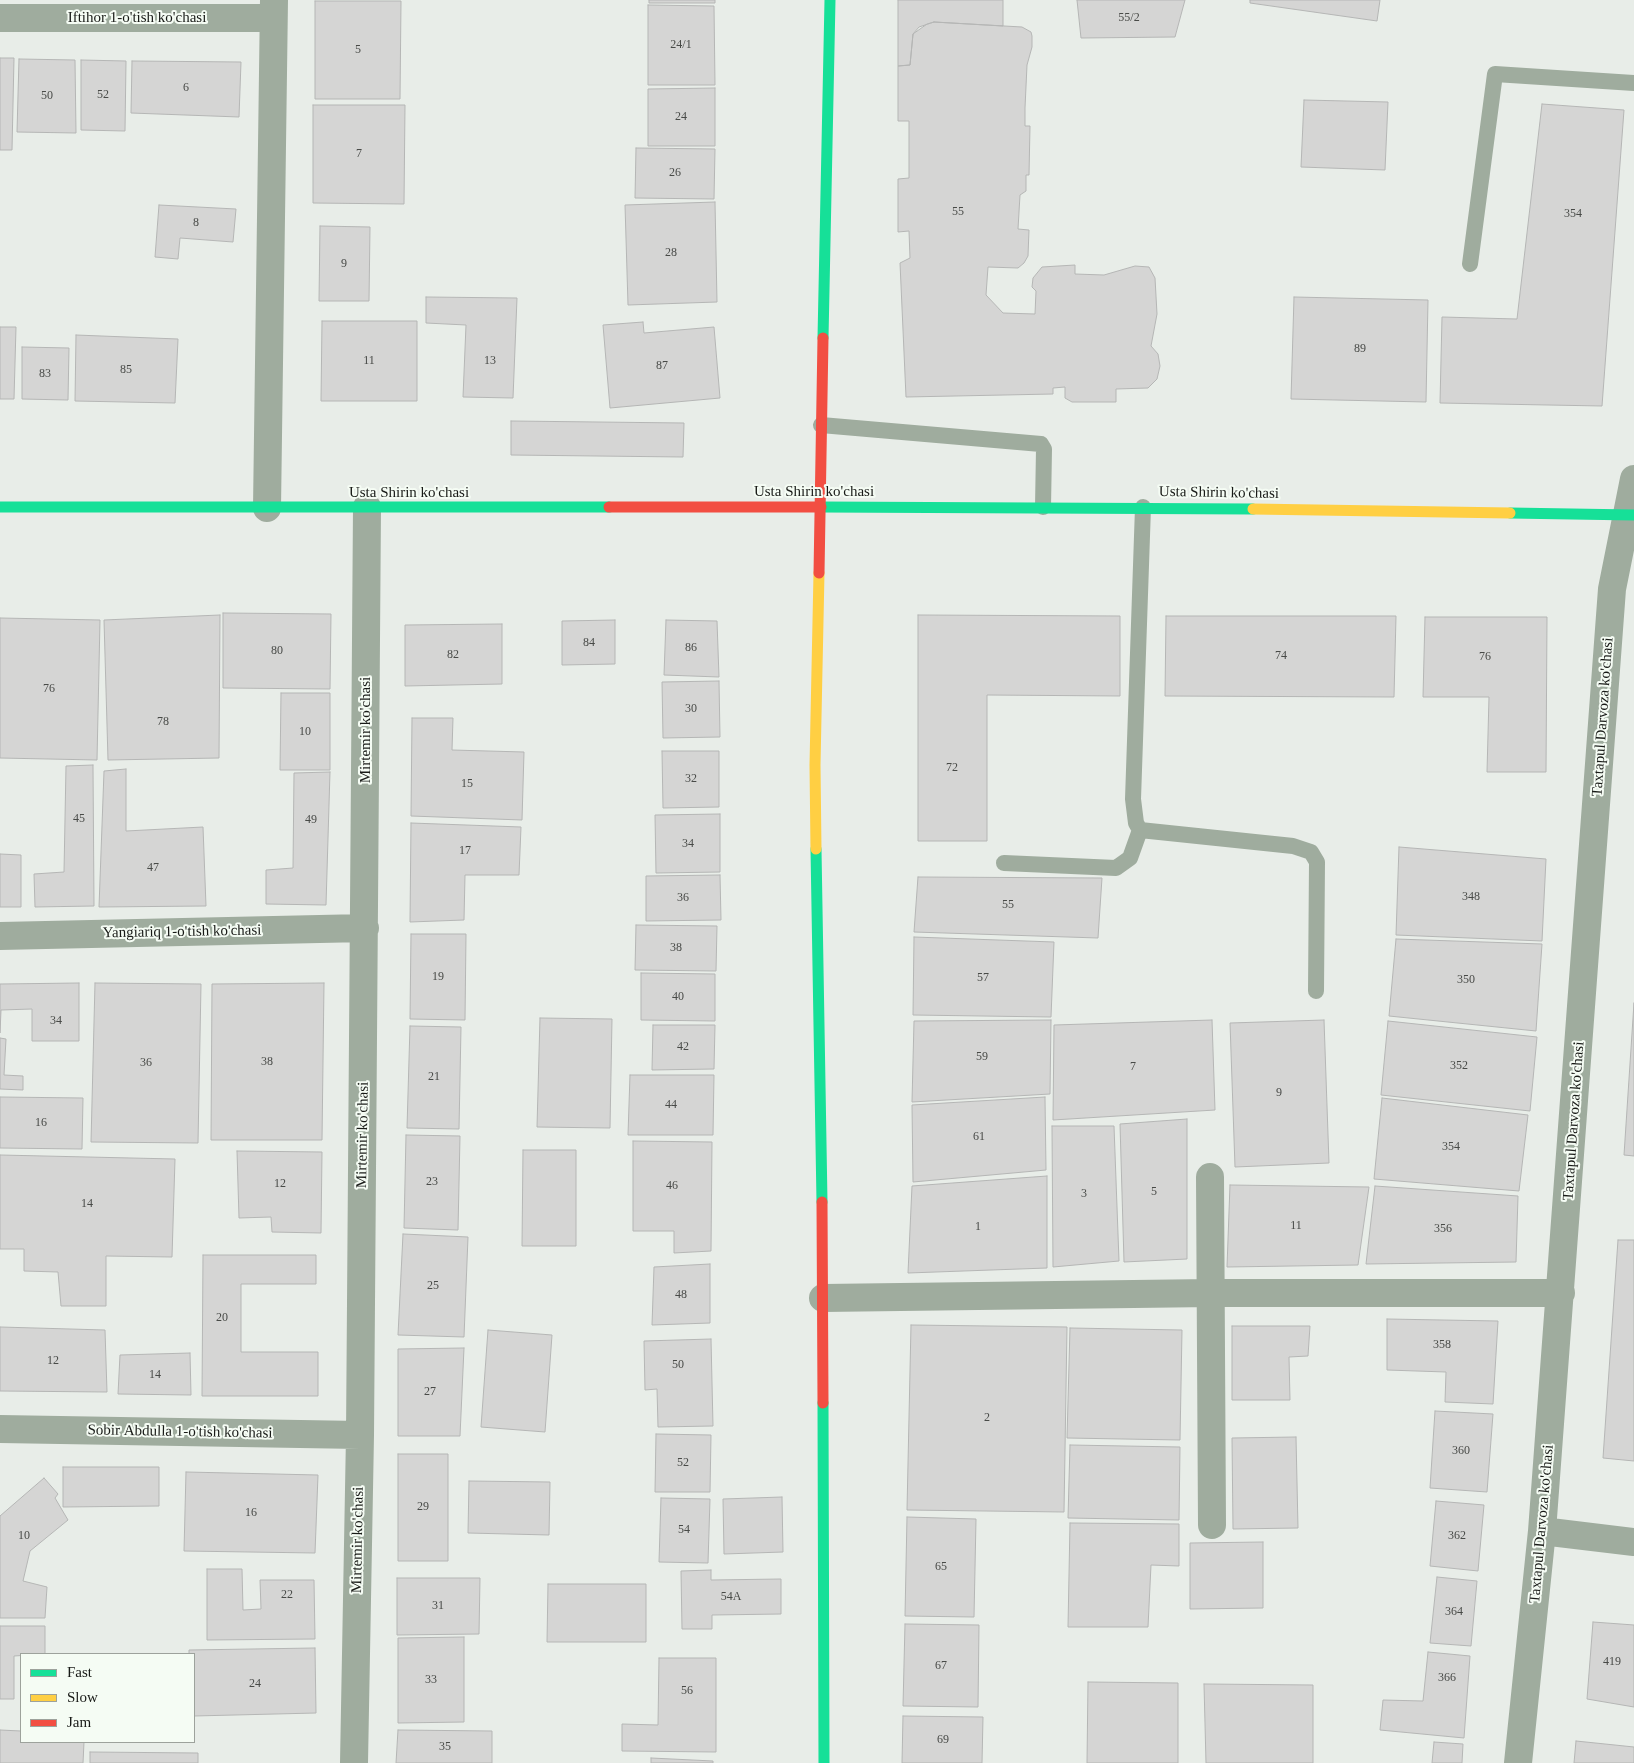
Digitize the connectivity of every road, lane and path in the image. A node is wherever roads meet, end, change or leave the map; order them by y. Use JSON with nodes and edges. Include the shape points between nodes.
{"nodes":[{"id":1,"x":830,"y":0,"type":"edge"},
{"id":2,"x":274,"y":9,"type":"edge"},
{"id":3,"x":0,"y":18,"type":"edge"},
{"id":4,"x":1634,"y":83,"type":"edge"},
{"id":5,"x":1470,"y":264,"type":"dead end"},
{"id":6,"x":821,"y":424,"type":"junction"},
{"id":7,"x":1634,"y":479,"type":"edge"},
{"id":8,"x":1043,"y":507,"type":"junction"},
{"id":9,"x":1143,"y":507,"type":"junction"},
{"id":10,"x":0,"y":508,"type":"edge"},
{"id":11,"x":267,"y":508,"type":"junction"},
{"id":12,"x":367,"y":508,"type":"junction"},
{"id":13,"x":819,"y":508,"type":"junction"},
{"id":14,"x":1632,"y":514,"type":"edge"},
{"id":15,"x":1140,"y":830,"type":"junction"},
{"id":16,"x":1004,"y":863,"type":"dead end"},
{"id":17,"x":365,"y":928,"type":"junction"},
{"id":18,"x":0,"y":936,"type":"edge"},
{"id":19,"x":1316,"y":991,"type":"dead end"},
{"id":20,"x":1210,"y":1177,"type":"dead end"},
{"id":21,"x":1211,"y":1293,"type":"junction"},
{"id":22,"x":1561,"y":1293,"type":"junction"},
{"id":23,"x":823,"y":1298,"type":"junction"},
{"id":24,"x":0,"y":1429,"type":"edge"},
{"id":25,"x":360,"y":1434,"type":"junction"},
{"id":26,"x":1212,"y":1524,"type":"dead end"},
{"id":27,"x":1542,"y":1531,"type":"junction"},
{"id":28,"x":1634,"y":1542,"type":"edge"},
{"id":29,"x":354,"y":1763,"type":"edge"},
{"id":30,"x":824,"y":1763,"type":"edge"},
{"id":31,"x":1518,"y":1763,"type":"edge"}],
"edges":[{"from":1,"to":6,"type":"street"},
{"from":2,"to":3,"type":"street","name":"Iftihor 1-o'tish ko'chasi"},
{"from":2,"to":11,"type":"street"},
{"from":4,"to":5,"type":"lane","via":[[1495,74]]},
{"from":6,"to":8,"type":"lane","via":[[1041,444],[1044,449]]},
{"from":6,"to":13,"type":"street"},
{"from":7,"to":14,"type":"street","name":"Taxtapul Darvoza ko'chasi"},
{"from":8,"to":9,"type":"street","name":"Usta Shirin ko'chasi"},
{"from":8,"to":13,"type":"street","name":"Usta Shirin ko'chasi"},
{"from":9,"to":14,"type":"street","name":"Usta Shirin ko'chasi"},
{"from":9,"to":15,"type":"lane","via":[[1133,798]]},
{"from":10,"to":11,"type":"street","name":"Usta Shirin ko'chasi"},
{"from":11,"to":12,"type":"street","name":"Usta Shirin ko'chasi"},
{"from":12,"to":13,"type":"street","name":"Usta Shirin ko'chasi"},
{"from":12,"to":17,"type":"street","name":"Mirtemir ko'chasi"},
{"from":13,"to":23,"type":"street","via":[[815,765]]},
{"from":14,"to":22,"type":"street","name":"Taxtapul Darvoza ko'chasi","via":[[1612,589]]},
{"from":15,"to":16,"type":"lane","via":[[1130,858],[1116,868]]},
{"from":15,"to":19,"type":"lane","via":[[1293,846],[1311,852],[1317,862]]},
{"from":17,"to":18,"type":"street","name":"Yangiariq 1-o'tish ko'chasi"},
{"from":17,"to":25,"type":"street","name":"Mirtemir ko'chasi"},
{"from":20,"to":21,"type":"street"},
{"from":21,"to":22,"type":"street"},
{"from":21,"to":23,"type":"street"},
{"from":21,"to":26,"type":"street"},
{"from":22,"to":27,"type":"street","name":"Taxtapul Darvoza ko'chasi"},
{"from":23,"to":30,"type":"street"},
{"from":24,"to":25,"type":"street","name":"Sobir Abdulla 1-o'tish ko'chasi"},
{"from":25,"to":29,"type":"street","name":"Mirtemir ko'chasi"},
{"from":27,"to":28,"type":"street"},
{"from":27,"to":31,"type":"street","name":"Taxtapul Darvoza ko'chasi"}]}
